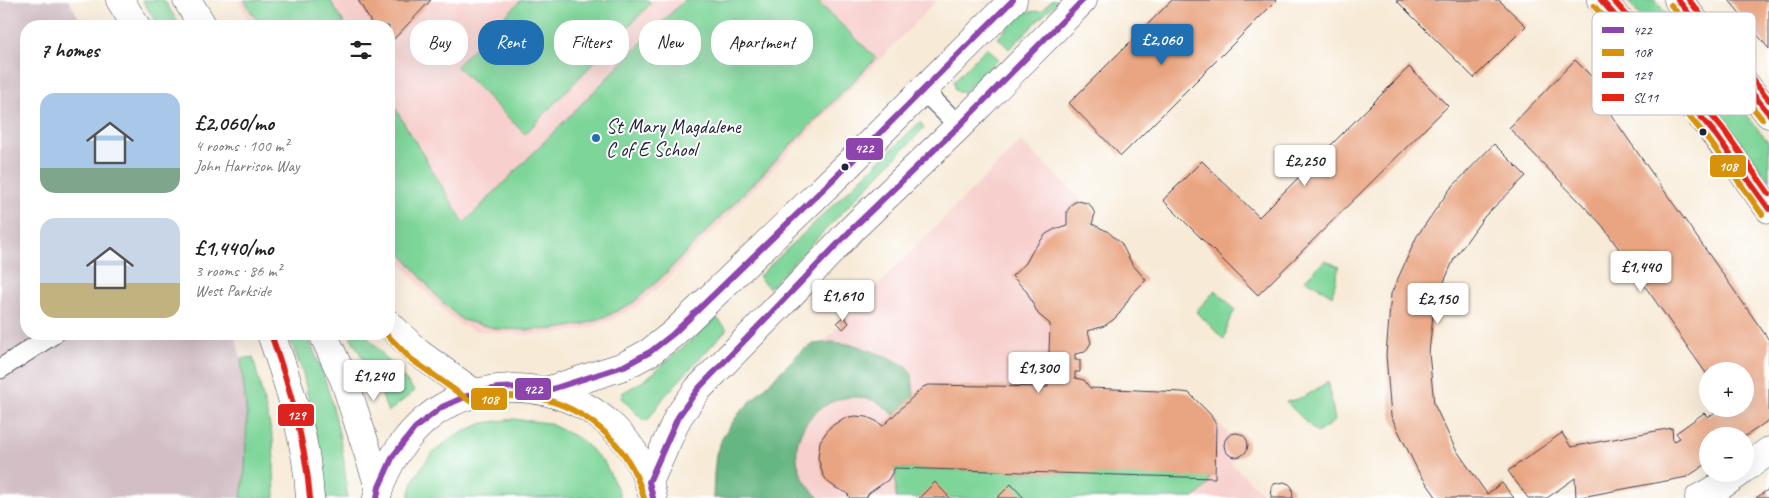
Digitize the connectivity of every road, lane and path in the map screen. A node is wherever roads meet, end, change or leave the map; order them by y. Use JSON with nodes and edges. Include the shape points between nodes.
{"nodes":[{"id":1,"x":120,"y":0,"type":"edge"},
{"id":2,"x":187,"y":0,"type":"edge"},
{"id":3,"x":1013,"y":0,"type":"edge"},
{"id":4,"x":1083,"y":0,"type":"edge"},
{"id":5,"x":1601,"y":0,"type":"edge"},
{"id":6,"x":1678,"y":0,"type":"edge"},
{"id":7,"x":1612,"y":12,"type":"edge"},
{"id":8,"x":1688,"y":12,"type":"edge"},
{"id":9,"x":132,"y":20,"type":"edge"},
{"id":10,"x":199,"y":20,"type":"edge"},
{"id":11,"x":923,"y":90,"type":"junction"},
{"id":12,"x":1756,"y":98,"type":"edge"},
{"id":13,"x":1769,"y":114,"type":"edge"},
{"id":14,"x":1700,"y":115,"type":"edge"},
{"id":15,"x":959,"y":126,"type":"junction"},
{"id":16,"x":1769,"y":209,"type":"edge"},
{"id":17,"x":395,"y":330,"type":"edge"},
{"id":18,"x":45,"y":340,"type":"edge"},
{"id":19,"x":273,"y":340,"type":"edge"},
{"id":20,"x":326,"y":340,"type":"edge"},
{"id":21,"x":0,"y":369,"type":"edge"},
{"id":22,"x":546,"y":390,"type":"junction"},
{"id":23,"x":474,"y":393,"type":"junction"},
{"id":24,"x":1769,"y":451,"type":"edge"},
{"id":25,"x":1754,"y":462,"type":"edge"},
{"id":26,"x":1726,"y":482,"type":"edge"},
{"id":27,"x":651,"y":490,"type":"edge"},
{"id":28,"x":378,"y":493,"type":"edge"},
{"id":29,"x":310,"y":498,"type":"edge"},
{"id":30,"x":1699,"y":498,"type":"edge"}],
"edges":[{"from":1,"to":9,"type":"main road"},
{"from":2,"to":10,"type":"main road"},
{"from":3,"to":11,"type":"main road"},
{"from":4,"to":15,"type":"main road"},
{"from":5,"to":7,"type":"main road"},
{"from":6,"to":8,"type":"main road"},
{"from":11,"to":15,"type":"lane"},
{"from":11,"to":22,"type":"main road","via":[[673,334],[624,366]]},
{"from":12,"to":13,"type":"main road"},
{"from":14,"to":16,"type":"main road"},
{"from":15,"to":27,"type":"main road","via":[[852,229],[698,389],[678,418]]},
{"from":17,"to":23,"type":"main road","via":[[417,352]]},
{"from":18,"to":21,"type":"lane"},
{"from":19,"to":29,"type":"main road","via":[[293,396],[303,440]]},
{"from":20,"to":28,"type":"main road","via":[[344,379]]},
{"from":22,"to":23,"type":"main road","via":[[498,388]]},
{"from":22,"to":27,"type":"main road","via":[[580,402],[609,422],[633,449]]},
{"from":23,"to":28,"type":"main road","via":[[442,407],[415,428],[393,456]]},
{"from":24,"to":25,"type":"main road"},
{"from":26,"to":30,"type":"main road"}]}
